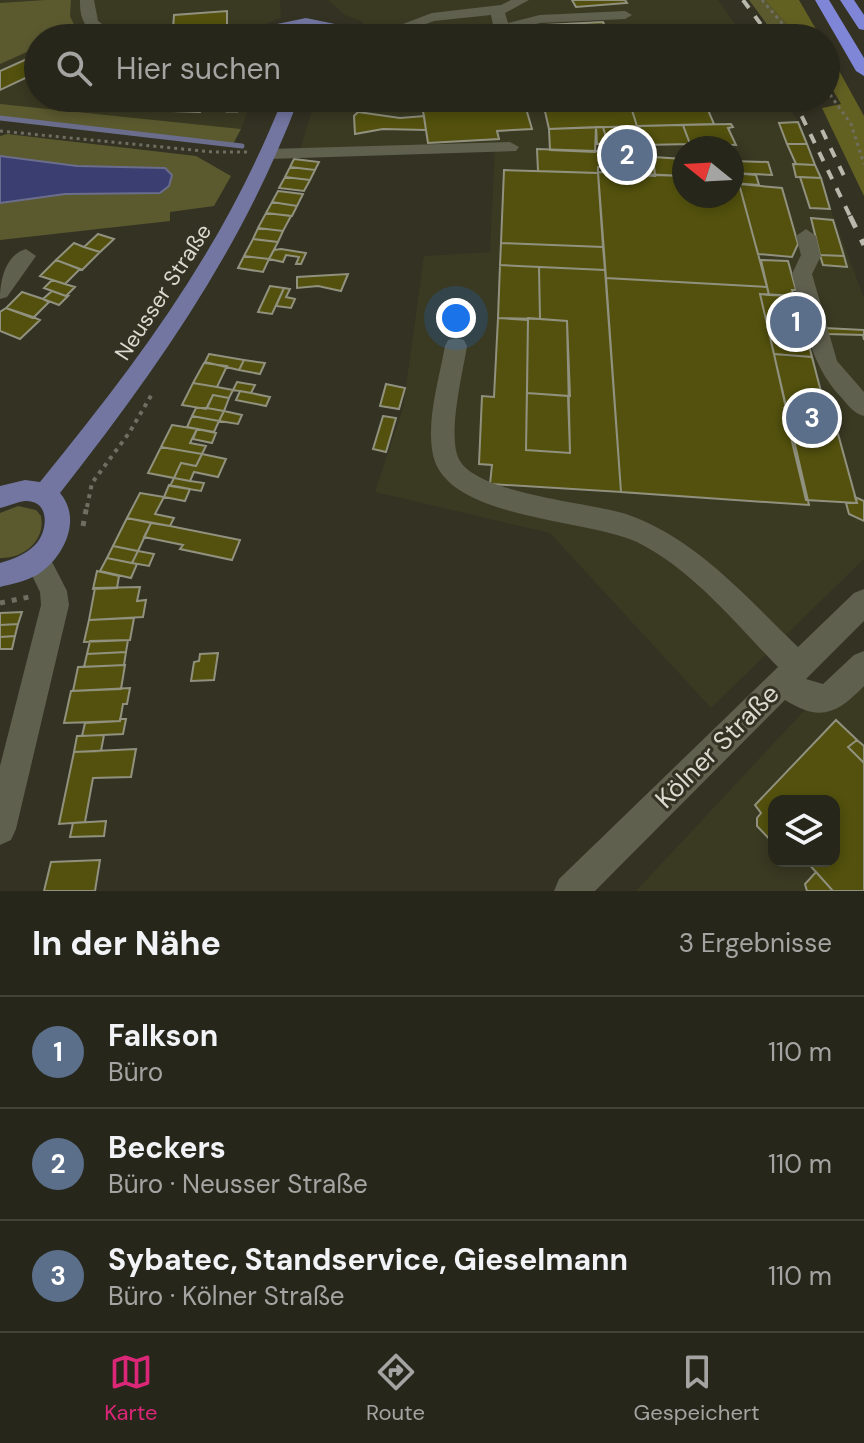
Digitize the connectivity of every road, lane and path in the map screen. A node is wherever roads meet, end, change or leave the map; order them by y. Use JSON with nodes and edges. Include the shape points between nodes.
{"nodes":[{"id":1,"x":87,"y":0,"type":"edge"},
{"id":2,"x":522,"y":0,"type":"edge"},
{"id":3,"x":762,"y":0,"type":"edge"},
{"id":4,"x":822,"y":0,"type":"edge"},
{"id":5,"x":847,"y":0,"type":"edge"},
{"id":6,"x":497,"y":10,"type":"junction"},
{"id":7,"x":625,"y":15,"type":"dead end"},
{"id":8,"x":92,"y":24,"type":"edge"},
{"id":9,"x":290,"y":24,"type":"edge"},
{"id":10,"x":324,"y":24,"type":"edge"},
{"id":11,"x":415,"y":24,"type":"edge"},
{"id":12,"x":501,"y":24,"type":"edge"},
{"id":13,"x":521,"y":24,"type":"edge"},
{"id":14,"x":783,"y":24,"type":"edge"},
{"id":15,"x":836,"y":24,"type":"edge"},
{"id":16,"x":864,"y":26,"type":"edge"},
{"id":17,"x":840,"y":30,"type":"edge"},
{"id":18,"x":864,"y":71,"type":"edge"},
{"id":19,"x":840,"y":109,"type":"edge"},
{"id":20,"x":286,"y":112,"type":"edge"},
{"id":21,"x":0,"y":131,"type":"edge"},
{"id":22,"x":510,"y":147,"type":"dead end"},
{"id":23,"x":269,"y":154,"type":"junction"},
{"id":24,"x":864,"y":164,"type":"edge"},
{"id":25,"x":806,"y":236,"type":"dead end"},
{"id":26,"x":26,"y":256,"type":"dead end"},
{"id":27,"x":0,"y":292,"type":"edge"},
{"id":28,"x":456,"y":346,"type":"dead end"},
{"id":29,"x":864,"y":407,"type":"edge"},
{"id":30,"x":45,"y":494,"type":"junction"},
{"id":31,"x":0,"y":497,"type":"edge"},
{"id":32,"x":38,"y":561,"type":"junction"},
{"id":33,"x":0,"y":575,"type":"edge"},
{"id":34,"x":863,"y":605,"type":"edge"},
{"id":35,"x":864,"y":665,"type":"edge"},
{"id":36,"x":790,"y":673,"type":"junction"},
{"id":37,"x":0,"y":829,"type":"edge"},
{"id":38,"x":571,"y":891,"type":"edge"}],
"edges":[{"from":1,"to":8,"type":"street"},
{"from":2,"to":6,"type":"street"},
{"from":3,"to":14,"type":"path"},
{"from":4,"to":15,"type":"highway"},
{"from":5,"to":16,"type":"highway"},
{"from":6,"to":11,"type":"street","via":[[437,16]]},
{"from":6,"to":12,"type":"street"},
{"from":7,"to":13,"type":"street"},
{"from":9,"to":10,"type":"main road","via":[[307,16]]},
{"from":17,"to":18,"type":"highway"},
{"from":19,"to":24,"type":"path"},
{"from":20,"to":23,"type":"main road","name":"Neusser Straße"},
{"from":21,"to":23,"type":"path"},
{"from":22,"to":23,"type":"street"},
{"from":23,"to":30,"type":"main road","name":"Neusser Straße","via":[[230,232],[167,336]]},
{"from":25,"to":29,"type":"street","via":[[811,256],[802,274],[826,361]]},
{"from":26,"to":27,"type":"street"},
{"from":28,"to":36,"type":"street","via":[[444,448],[458,478],[487,492],[647,534],[693,566]]},
{"from":30,"to":31,"type":"main road","via":[[26,490]]},
{"from":30,"to":32,"type":"main road","via":[[57,506],[61,523],[54,543]]},
{"from":32,"to":33,"type":"main road"},
{"from":32,"to":37,"type":"street","via":[[53,591],[54,614]]},
{"from":34,"to":36,"type":"street","name":"Kölner Straße"},
{"from":35,"to":36,"type":"street","via":[[822,701],[805,696]]},
{"from":36,"to":38,"type":"street","name":"Kölner Straße"}]}
